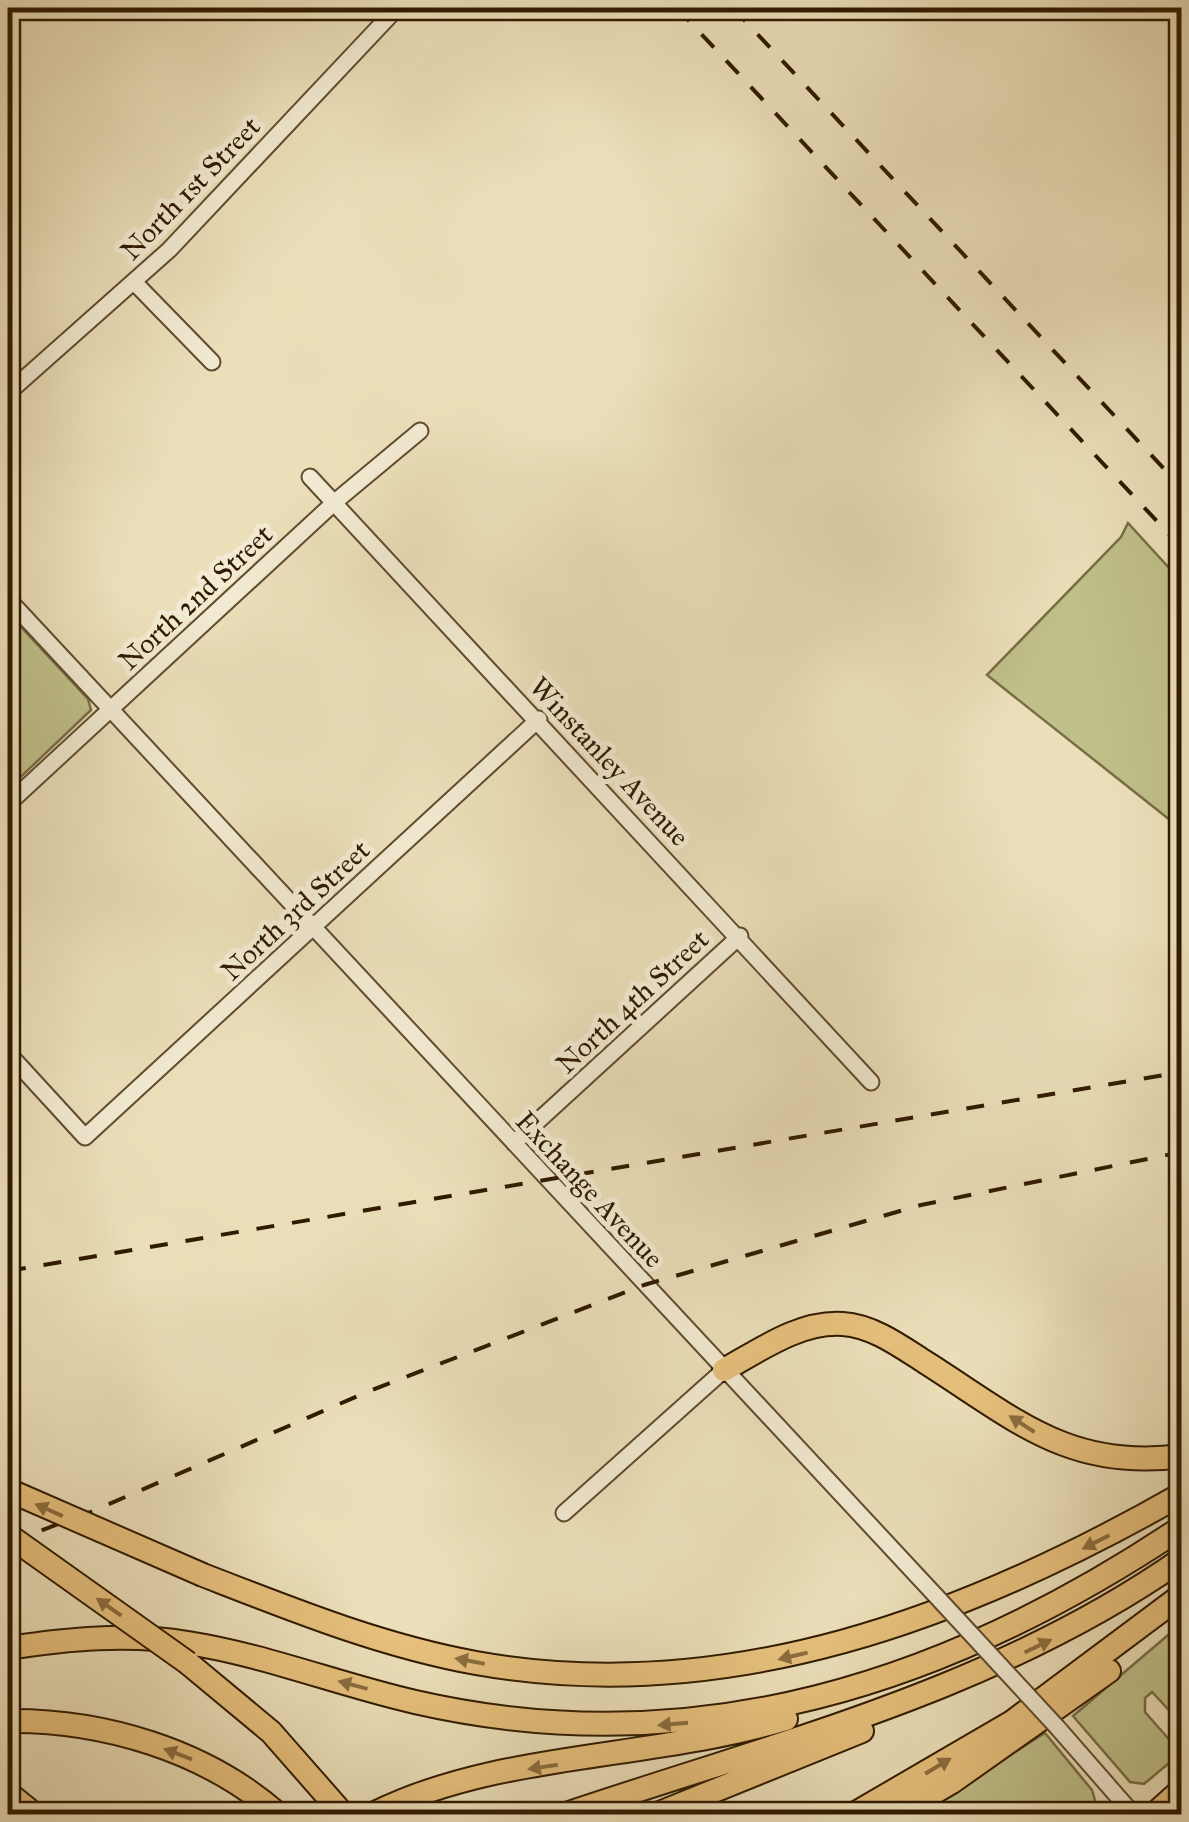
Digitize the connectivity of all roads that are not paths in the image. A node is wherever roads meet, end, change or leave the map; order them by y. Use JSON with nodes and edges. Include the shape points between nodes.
{"nodes":[{"id":1,"x":397,"y":8,"type":"edge"},
{"id":2,"x":134,"y":282,"type":"junction"},
{"id":3,"x":212,"y":362,"type":"dead end"},
{"id":4,"x":8,"y":393,"type":"edge"},
{"id":5,"x":420,"y":430,"type":"dead end"},
{"id":6,"x":310,"y":477,"type":"dead end"},
{"id":7,"x":336,"y":501,"type":"junction"},
{"id":8,"x":8,"y":599,"type":"edge"},
{"id":9,"x":109,"y":710,"type":"junction"},
{"id":10,"x":539,"y":719,"type":"junction"},
{"id":11,"x":8,"y":804,"type":"edge"},
{"id":12,"x":312,"y":927,"type":"junction"},
{"id":13,"x":740,"y":936,"type":"junction"},
{"id":14,"x":8,"y":1053,"type":"edge"},
{"id":15,"x":871,"y":1082,"type":"dead end"},
{"id":16,"x":514,"y":1142,"type":"junction"},
{"id":17,"x":724,"y":1370,"type":"junction"},
{"id":18,"x":1182,"y":1456,"type":"edge"},
{"id":19,"x":8,"y":1490,"type":"edge"},
{"id":20,"x":1182,"y":1494,"type":"edge"},
{"id":21,"x":564,"y":1513,"type":"dead end"},
{"id":22,"x":1182,"y":1527,"type":"edge"},
{"id":23,"x":8,"y":1535,"type":"edge"},
{"id":24,"x":1182,"y":1559,"type":"edge"},
{"id":25,"x":1182,"y":1596,"type":"edge"},
{"id":26,"x":1182,"y":1612,"type":"edge"},
{"id":27,"x":1002,"y":1630,"type":"junction"},
{"id":28,"x":8,"y":1648,"type":"edge"},
{"id":29,"x":916,"y":1699,"type":"junction"},
{"id":30,"x":8,"y":1721,"type":"edge"},
{"id":31,"x":464,"y":1780,"type":"junction"},
{"id":32,"x":1182,"y":1788,"type":"edge"},
{"id":33,"x":8,"y":1793,"type":"edge"},
{"id":34,"x":270,"y":1808,"type":"edge"},
{"id":35,"x":34,"y":1814,"type":"edge"},
{"id":36,"x":344,"y":1814,"type":"edge"},
{"id":37,"x":372,"y":1814,"type":"edge"},
{"id":38,"x":400,"y":1814,"type":"edge"},
{"id":39,"x":566,"y":1814,"type":"edge"},
{"id":40,"x":657,"y":1814,"type":"edge"},
{"id":41,"x":854,"y":1814,"type":"edge"},
{"id":42,"x":896,"y":1814,"type":"edge"},
{"id":43,"x":1133,"y":1814,"type":"edge"},
{"id":44,"x":1153,"y":1814,"type":"edge"}],
"edges":[{"from":1,"to":2,"type":"street","name":"North 1st Street","via":[[222,198]]},
{"from":2,"to":3,"type":"street"},
{"from":2,"to":4,"type":"street","name":"North 1st Street"},
{"from":5,"to":7,"type":"street","name":"North 2nd Street"},
{"from":6,"to":7,"type":"street","name":"Winstanley Avenue"},
{"from":7,"to":9,"type":"street","name":"North 2nd Street"},
{"from":7,"to":10,"type":"street","name":"Winstanley Avenue"},
{"from":8,"to":9,"type":"street","name":"Exchange Avenue"},
{"from":9,"to":11,"type":"street","name":"North 2nd Street"},
{"from":9,"to":12,"type":"street","name":"Exchange Avenue"},
{"from":10,"to":12,"type":"street","name":"North 3rd Street"},
{"from":10,"to":13,"type":"street","name":"Winstanley Avenue"},
{"from":12,"to":14,"type":"street","name":"North 3rd Street","via":[[85,1137]]},
{"from":12,"to":16,"type":"street","name":"Exchange Avenue"},
{"from":13,"to":15,"type":"street","name":"Winstanley Avenue"},
{"from":13,"to":16,"type":"street","name":"North 4th Street"},
{"from":16,"to":17,"type":"street","name":"Exchange Avenue"},
{"from":18,"to":17,"type":"highway","one_way":true,"via":[[1097,1457],[1047,1440],[883,1335],[844,1324],[808,1327]]},
{"from":17,"to":21,"type":"street"},
{"from":17,"to":43,"type":"street","name":"Exchange Avenue","bridge":true},
{"from":20,"to":19,"type":"highway","one_way":true,"bridge":true,"via":[[992,1592],[820,1649],[701,1670],[584,1673],[477,1663],[386,1642],[203,1576]]},
{"from":22,"to":27,"type":"highway"},
{"from":36,"to":23,"type":"highway","one_way":true,"bridge":true,"via":[[228,1694]]},
{"from":29,"to":24,"type":"highway","one_way":true,"via":[[1062,1634]]},
{"from":41,"to":25,"type":"highway","one_way":true,"via":[[1012,1722]]},
{"from":26,"to":42,"type":"highway","via":[[1083,1692]]},
{"from":27,"to":28,"type":"highway","one_way":true,"via":[[888,1675],[772,1708],[677,1724],[604,1727],[449,1709],[189,1643],[121,1637]]},
{"from":27,"to":31,"type":"highway","one_way":true,"via":[[948,1665],[766,1725]]},
{"from":29,"to":39,"type":"highway"},
{"from":29,"to":40,"type":"highway","via":[[867,1730]]},
{"from":34,"to":30,"type":"highway","one_way":true,"via":[[197,1762],[125,1734],[48,1720]]},
{"from":31,"to":37,"type":"highway"},
{"from":31,"to":38,"type":"highway"},
{"from":32,"to":44,"type":"main road"},
{"from":33,"to":35,"type":"highway"}]}
